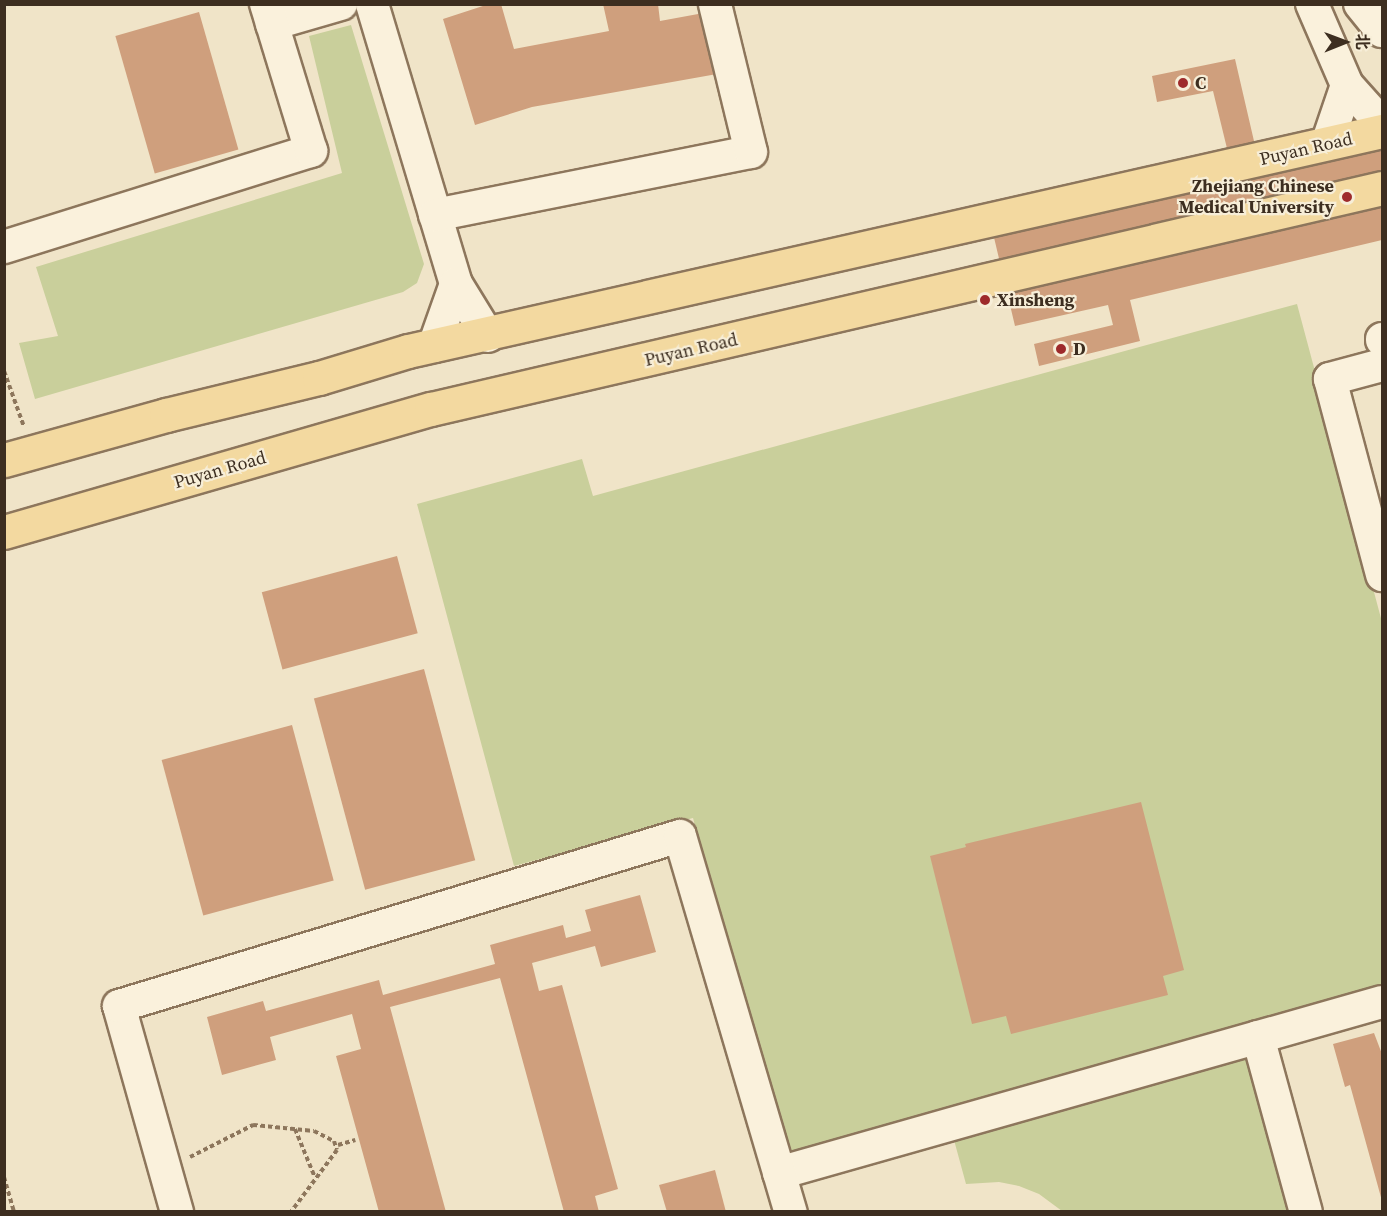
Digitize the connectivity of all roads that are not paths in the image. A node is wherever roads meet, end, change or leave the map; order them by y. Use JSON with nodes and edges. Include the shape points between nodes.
{"nodes":[{"id":1,"x":341,"y":4,"type":"edge"},
{"id":2,"x":372,"y":4,"type":"edge"},
{"id":3,"x":715,"y":4,"type":"edge"},
{"id":4,"x":1312,"y":4,"type":"edge"},
{"id":5,"x":1360,"y":4,"type":"edge"},
{"id":6,"x":269,"y":14,"type":"edge"},
{"id":7,"x":1383,"y":31,"type":"edge"},
{"id":8,"x":1347,"y":85,"type":"junction"},
{"id":9,"x":1383,"y":124,"type":"edge"},
{"id":10,"x":1383,"y":131,"type":"edge"},
{"id":11,"x":1327,"y":144,"type":"junction"},
{"id":12,"x":1383,"y":188,"type":"edge"},
{"id":13,"x":435,"y":215,"type":"junction"},
{"id":14,"x":4,"y":248,"type":"edge"},
{"id":15,"x":456,"y":284,"type":"junction"},
{"id":16,"x":488,"y":336,"type":"junction"},
{"id":17,"x":434,"y":346,"type":"junction"},
{"id":18,"x":1383,"y":365,"type":"edge"},
{"id":19,"x":19,"y":455,"type":"edge"},
{"id":20,"x":4,"y":532,"type":"edge"},
{"id":21,"x":1383,"y":575,"type":"edge"},
{"id":22,"x":1383,"y":1002,"type":"edge"},
{"id":23,"x":1258,"y":1037,"type":"junction"},
{"id":24,"x":779,"y":1173,"type":"junction"},
{"id":25,"x":177,"y":1212,"type":"edge"},
{"id":26,"x":791,"y":1212,"type":"edge"},
{"id":27,"x":1306,"y":1212,"type":"edge"}],
"edges":[{"from":1,"to":6,"type":"street"},
{"from":2,"to":13,"type":"street"},
{"from":3,"to":13,"type":"street","via":[[751,152]]},
{"from":4,"to":8,"type":"street"},
{"from":5,"to":7,"type":"street"},
{"from":6,"to":14,"type":"street","via":[[311,151]]},
{"from":8,"to":9,"type":"street"},
{"from":8,"to":11,"type":"street"},
{"from":10,"to":11,"type":"main road","name":"Puyan Road"},
{"from":11,"to":16,"type":"main road","name":"Puyan Road"},
{"from":12,"to":20,"type":"main road","name":"Puyan Road","via":[[431,410]]},
{"from":13,"to":15,"type":"street"},
{"from":15,"to":16,"type":"street"},
{"from":15,"to":17,"type":"street"},
{"from":16,"to":17,"type":"main road","name":"Puyan Road"},
{"from":17,"to":19,"type":"main road","name":"Puyan Road"},
{"from":18,"to":21,"type":"street","via":[[1330,379]]},
{"from":22,"to":23,"type":"street"},
{"from":23,"to":24,"type":"street"},
{"from":23,"to":27,"type":"street"},
{"from":24,"to":25,"type":"street","via":[[680,836],[118,1006]]},
{"from":24,"to":26,"type":"street"}]}
